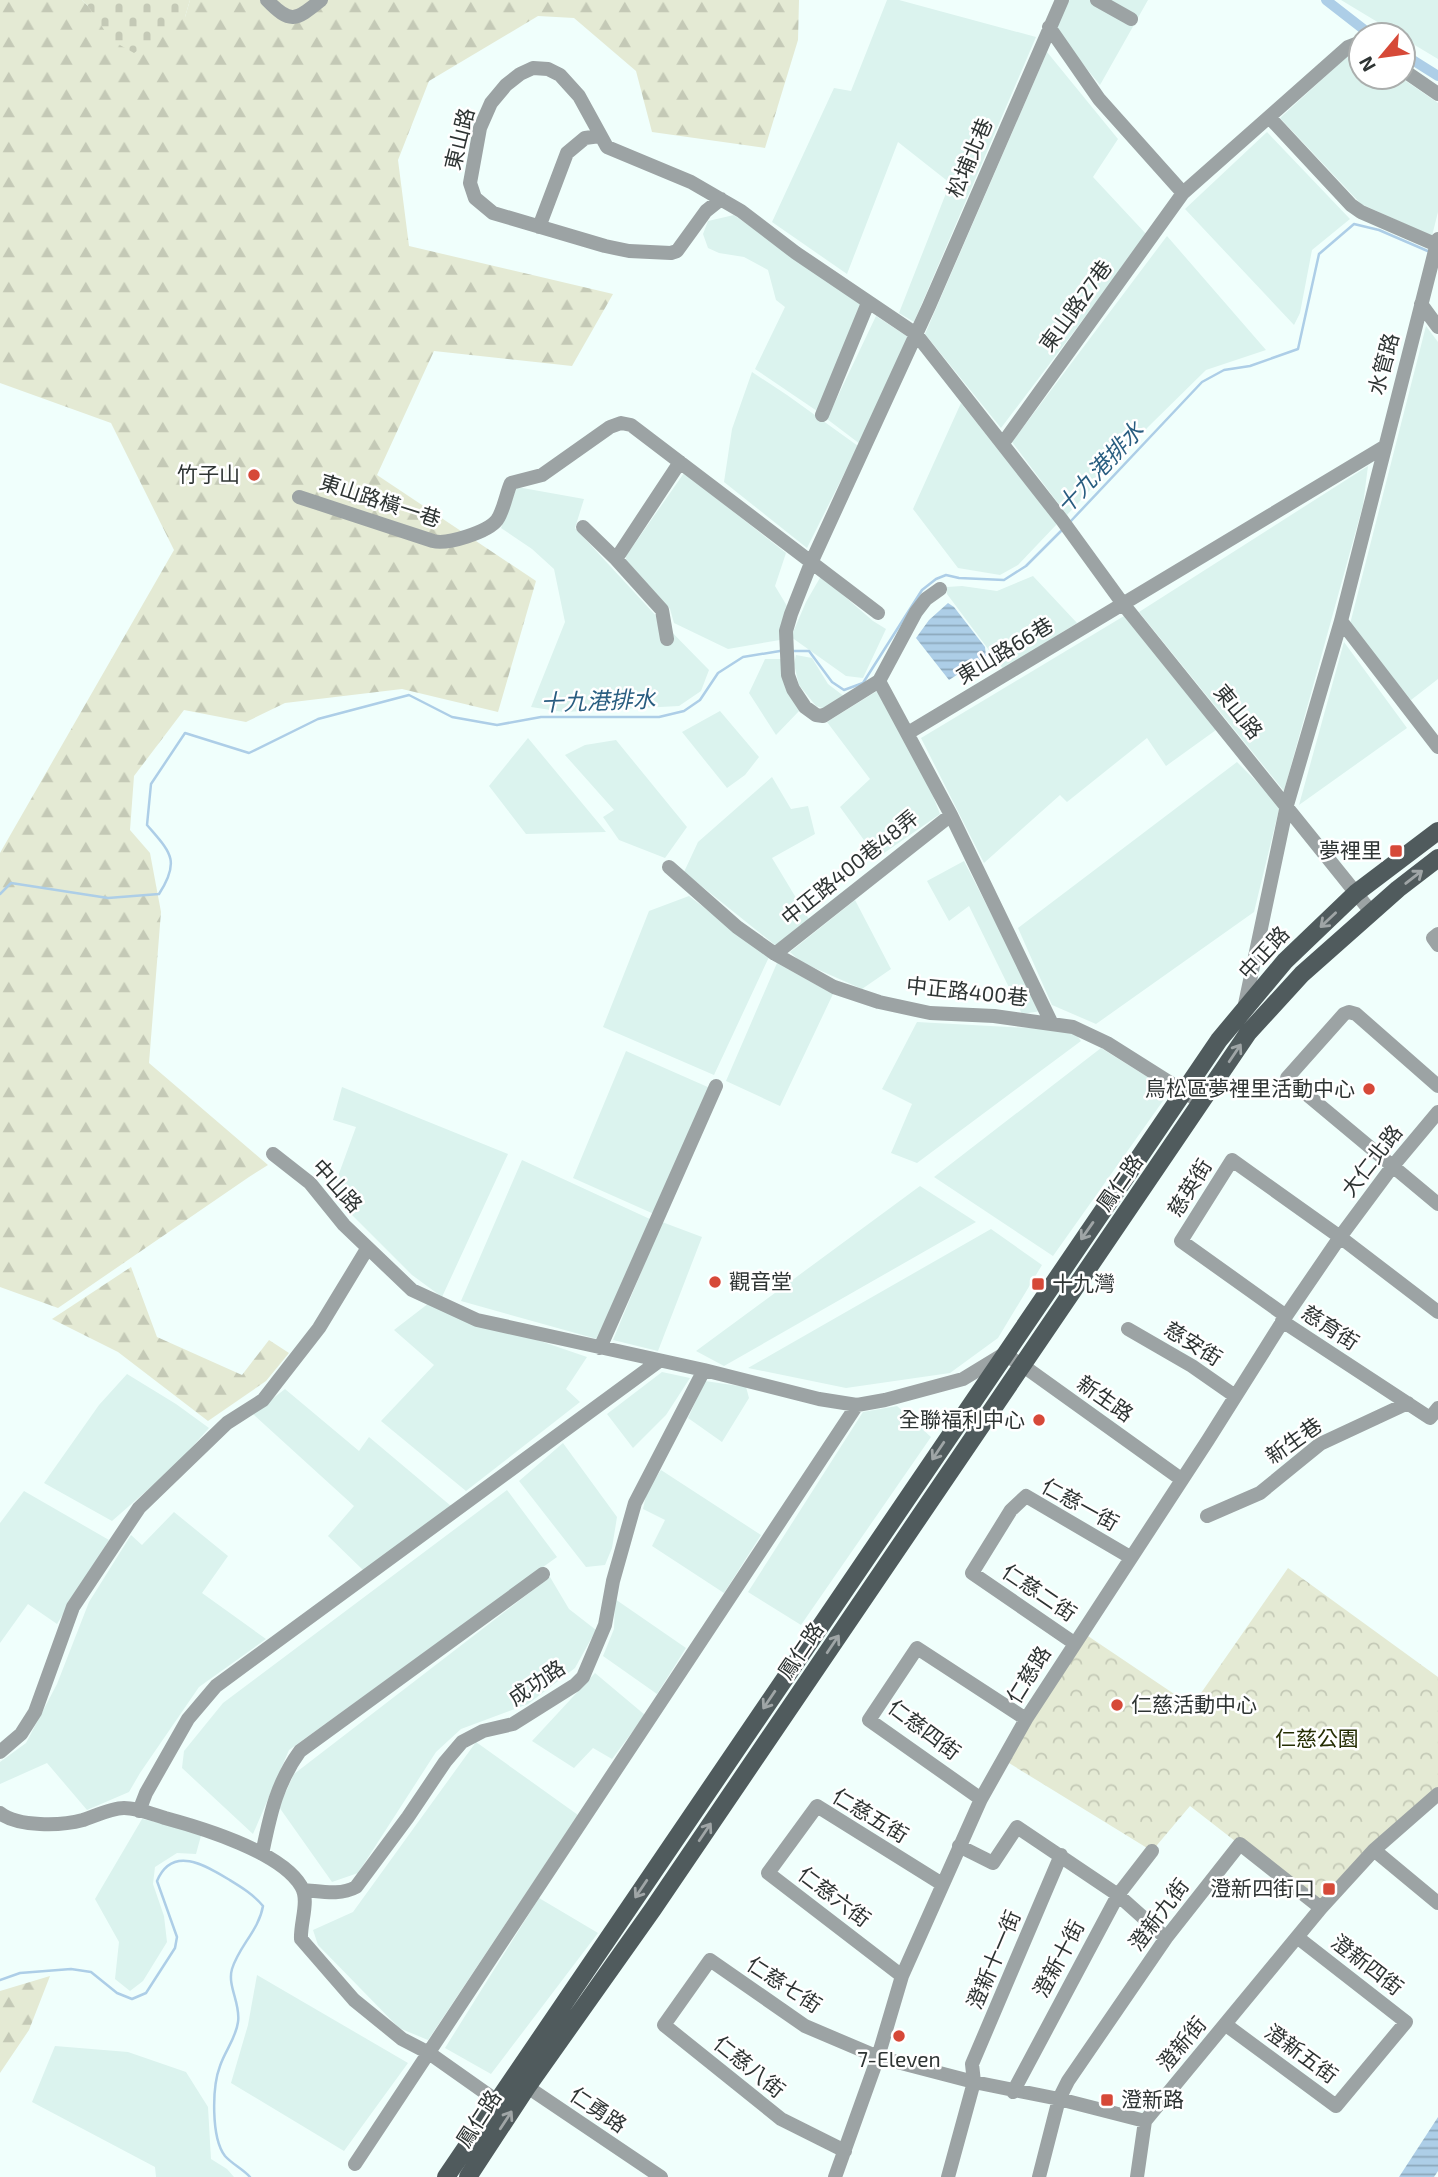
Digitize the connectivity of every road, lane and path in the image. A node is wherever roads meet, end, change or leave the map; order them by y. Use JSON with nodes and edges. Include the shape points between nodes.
{"nodes":[{"id":1,"x":267,"y":0,"type":"edge"},
{"id":2,"x":321,"y":0,"type":"edge"},
{"id":3,"x":1062,"y":0,"type":"edge"},
{"id":4,"x":1097,"y":0,"type":"edge"},
{"id":5,"x":1130,"y":19,"type":"dead end"},
{"id":6,"x":1049,"y":27,"type":"junction"},
{"id":7,"x":1347,"y":48,"type":"edge"},
{"id":8,"x":1417,"y":80,"type":"edge"},
{"id":9,"x":1438,"y":94,"type":"edge"},
{"id":10,"x":1269,"y":117,"type":"junction"},
{"id":11,"x":600,"y":136,"type":"junction"},
{"id":12,"x":1183,"y":193,"type":"junction"},
{"id":13,"x":721,"y":199,"type":"junction"},
{"id":14,"x":539,"y":227,"type":"junction"},
{"id":15,"x":1437,"y":244,"type":"edge"},
{"id":16,"x":868,"y":303,"type":"junction"},
{"id":17,"x":1421,"y":304,"type":"junction"},
{"id":18,"x":1438,"y":327,"type":"edge"},
{"id":19,"x":916,"y":334,"type":"junction"},
{"id":20,"x":822,"y":415,"type":"dead end"},
{"id":21,"x":1003,"y":443,"type":"junction"},
{"id":22,"x":1384,"y":447,"type":"junction"},
{"id":23,"x":680,"y":463,"type":"junction"},
{"id":24,"x":299,"y":497,"type":"dead end"},
{"id":25,"x":583,"y":527,"type":"dead end"},
{"id":26,"x":616,"y":559,"type":"junction"},
{"id":27,"x":811,"y":563,"type":"junction"},
{"id":28,"x":940,"y":589,"type":"dead end"},
{"id":29,"x":1124,"y":604,"type":"junction"},
{"id":30,"x":878,"y":613,"type":"dead end"},
{"id":31,"x":1341,"y":621,"type":"junction"},
{"id":32,"x":667,"y":639,"type":"dead end"},
{"id":33,"x":879,"y":681,"type":"junction"},
{"id":34,"x":908,"y":733,"type":"junction"},
{"id":35,"x":1438,"y":747,"type":"edge"},
{"id":36,"x":1287,"y":804,"type":"junction"},
{"id":37,"x":951,"y":815,"type":"junction"},
{"id":38,"x":1438,"y":831,"type":"edge"},
{"id":39,"x":1438,"y":858,"type":"edge"},
{"id":40,"x":669,"y":867,"type":"dead end"},
{"id":41,"x":1356,"y":893,"type":"junction"},
{"id":42,"x":1371,"y":913,"type":"junction"},
{"id":43,"x":775,"y":954,"type":"junction"},
{"id":44,"x":1244,"y":1009,"type":"junction"},
{"id":45,"x":1051,"y":1022,"type":"junction"},
{"id":46,"x":716,"y":1086,"type":"dead end"},
{"id":47,"x":1438,"y":1086,"type":"edge"},
{"id":48,"x":1184,"y":1092,"type":"junction"},
{"id":49,"x":1202,"y":1103,"type":"junction"},
{"id":50,"x":1438,"y":1112,"type":"edge"},
{"id":51,"x":1154,"y":1135,"type":"joint"},
{"id":52,"x":1170,"y":1151,"type":"joint"},
{"id":53,"x":273,"y":1154,"type":"dead end"},
{"id":54,"x":1392,"y":1167,"type":"junction"},
{"id":55,"x":1438,"y":1204,"type":"edge"},
{"id":56,"x":1340,"y":1237,"type":"junction"},
{"id":57,"x":367,"y":1249,"type":"junction"},
{"id":58,"x":1438,"y":1312,"type":"edge"},
{"id":59,"x":1284,"y":1319,"type":"junction"},
{"id":60,"x":1128,"y":1329,"type":"dead end"},
{"id":61,"x":600,"y":1348,"type":"junction"},
{"id":62,"x":1004,"y":1354,"type":"junction"},
{"id":63,"x":659,"y":1361,"type":"junction"},
{"id":64,"x":1022,"y":1365,"type":"junction"},
{"id":65,"x":704,"y":1370,"type":"junction"},
{"id":66,"x":1235,"y":1396,"type":"junction"},
{"id":67,"x":1408,"y":1404,"type":"junction"},
{"id":68,"x":857,"y":1405,"type":"junction"},
{"id":69,"x":1438,"y":1408,"type":"edge"},
{"id":70,"x":1181,"y":1479,"type":"junction"},
{"id":71,"x":1012,"y":1510,"type":"joint"},
{"id":72,"x":1207,"y":1516,"type":"dead end"},
{"id":73,"x":1130,"y":1558,"type":"junction"},
{"id":74,"x":543,"y":1574,"type":"dead end"},
{"id":75,"x":1074,"y":1643,"type":"junction"},
{"id":76,"x":1026,"y":1719,"type":"junction"},
{"id":77,"x":0,"y":1752,"type":"edge"},
{"id":78,"x":1438,"y":1794,"type":"edge"},
{"id":79,"x":981,"y":1799,"type":"junction"},
{"id":80,"x":139,"y":1811,"type":"junction"},
{"id":81,"x":0,"y":1813,"type":"edge"},
{"id":82,"x":789,"y":1843,"type":"joint"},
{"id":83,"x":959,"y":1846,"type":"junction"},
{"id":84,"x":1374,"y":1850,"type":"junction"},
{"id":85,"x":1152,"y":1851,"type":"dead end"},
{"id":86,"x":262,"y":1854,"type":"junction"},
{"id":87,"x":1061,"y":1855,"type":"junction"},
{"id":88,"x":942,"y":1884,"type":"junction"},
{"id":89,"x":303,"y":1890,"type":"junction"},
{"id":90,"x":1118,"y":1895,"type":"junction"},
{"id":91,"x":1438,"y":1903,"type":"edge"},
{"id":92,"x":1321,"y":1908,"type":"junction"},
{"id":93,"x":1297,"y":1937,"type":"junction"},
{"id":94,"x":1166,"y":1938,"type":"junction"},
{"id":95,"x":902,"y":1976,"type":"junction"},
{"id":96,"x":685,"y":1996,"type":"joint"},
{"id":97,"x":1226,"y":2025,"type":"junction"},
{"id":98,"x":429,"y":2053,"type":"junction"},
{"id":99,"x":878,"y":2057,"type":"junction"},
{"id":100,"x":1375,"y":2060,"type":"joint"},
{"id":101,"x":520,"y":2082,"type":"junction"},
{"id":102,"x":974,"y":2082,"type":"junction"},
{"id":103,"x":1013,"y":2092,"type":"junction"},
{"id":104,"x":1059,"y":2099,"type":"junction"},
{"id":105,"x":497,"y":2101,"type":"junction"},
{"id":106,"x":1144,"y":2121,"type":"junction"},
{"id":107,"x":845,"y":2151,"type":"junction"},
{"id":108,"x":355,"y":2164,"type":"dead end"},
{"id":109,"x":446,"y":2177,"type":"edge"},
{"id":110,"x":468,"y":2177,"type":"edge"},
{"id":111,"x":661,"y":2177,"type":"edge"},
{"id":112,"x":835,"y":2177,"type":"edge"},
{"id":113,"x":948,"y":2177,"type":"edge"},
{"id":114,"x":1039,"y":2177,"type":"edge"},
{"id":115,"x":1137,"y":2177,"type":"edge"}],
"edges":[{"from":1,"to":2,"type":"street","via":[[280,14],[294,19]]},
{"from":3,"to":6,"type":"street","name":"松埔北巷"},
{"from":4,"to":5,"type":"street"},
{"from":6,"to":12,"type":"street","via":[[1099,99]]},
{"from":6,"to":19,"type":"street","name":"松埔北巷"},
{"from":7,"to":10,"type":"street","name":"東山路27巷"},
{"from":8,"to":9,"type":"street"},
{"from":10,"to":12,"type":"street","name":"東山路27巷"},
{"from":10,"to":15,"type":"street","via":[[1351,205]]},
{"from":11,"to":13,"type":"street","name":"東山路","via":[[612,150]]},
{"from":11,"to":14,"type":"street","via":[[585,138],[567,153]]},
{"from":11,"to":14,"type":"street","name":"東山路","via":[[579,96],[548,69],[533,68],[520,74],[491,103],[480,128],[471,190],[492,213]]},
{"from":12,"to":21,"type":"street","name":"東山路27巷"},
{"from":13,"to":14,"type":"street","name":"東山路","via":[[671,253],[629,251]]},
{"from":13,"to":16,"type":"street","name":"東山路"},
{"from":15,"to":17,"type":"street","name":"水管路"},
{"from":16,"to":19,"type":"street","name":"東山路"},
{"from":16,"to":20,"type":"street"},
{"from":17,"to":18,"type":"street"},
{"from":17,"to":22,"type":"street","name":"水管路"},
{"from":19,"to":21,"type":"street","name":"東山路"},
{"from":19,"to":27,"type":"street"},
{"from":21,"to":29,"type":"street","name":"東山路"},
{"from":22,"to":29,"type":"street","name":"東山路66巷"},
{"from":22,"to":31,"type":"street","name":"水管路"},
{"from":23,"to":24,"type":"street","name":"東山路橫一巷","via":[[631,425],[621,423],[542,475],[511,483],[495,523],[447,543]]},
{"from":23,"to":26,"type":"street"},
{"from":23,"to":27,"type":"street","name":"東山路橫一巷"},
{"from":25,"to":26,"type":"street"},
{"from":26,"to":32,"type":"street","via":[[662,610]]},
{"from":27,"to":30,"type":"street","name":"東山路橫一巷"},
{"from":27,"to":33,"type":"street","via":[[786,631],[793,689],[805,707],[823,716]]},
{"from":28,"to":33,"type":"street","via":[[916,612]]},
{"from":29,"to":34,"type":"street","name":"東山路66巷"},
{"from":29,"to":36,"type":"street","name":"東山路"},
{"from":31,"to":35,"type":"street"},
{"from":31,"to":36,"type":"street","name":"水管路"},
{"from":33,"to":34,"type":"street","name":"中正路400巷"},
{"from":34,"to":37,"type":"street","name":"中正路400巷"},
{"from":36,"to":41,"type":"street","name":"東山路"},
{"from":36,"to":44,"type":"street"},
{"from":37,"to":43,"type":"street","name":"中正路400巷48弄"},
{"from":37,"to":45,"type":"street","name":"中正路400巷"},
{"from":38,"to":41,"type":"main road","name":"中正路"},
{"from":42,"to":39,"type":"main road","name":"中正路","one_way":true},
{"from":40,"to":43,"type":"street","name":"中正路400巷"},
{"from":41,"to":42,"type":"street","name":"東山路"},
{"from":41,"to":44,"type":"main road","name":"中正路","one_way":true,"via":[[1285,961]]},
{"from":49,"to":42,"type":"main road","name":"中正路","one_way":true,"via":[[1248,1033],[1302,974]]},
{"from":43,"to":45,"type":"street","name":"中正路400巷","via":[[834,986],[879,1002],[930,1013]]},
{"from":44,"to":48,"type":"main road","name":"中正路"},
{"from":45,"to":48,"type":"street","name":"中正路400巷","via":[[1107,1043]]},
{"from":46,"to":61,"type":"street"},
{"from":47,"to":54,"type":"street","via":[[1351,1012],[1344,1014],[1287,1078]]},
{"from":48,"to":49,"type":"street","name":"中正路400巷"},
{"from":48,"to":51,"type":"main road","name":"中正路"},
{"from":49,"to":52,"type":"main road","name":"中正路"},
{"from":50,"to":54,"type":"street","name":"大仁北路"},
{"from":51,"to":62,"type":"main road","name":"鳳仁路","one_way":true},
{"from":52,"to":64,"type":"main road","name":"鳳仁路"},
{"from":53,"to":57,"type":"street","name":"中山路","via":[[310,1183]]},
{"from":54,"to":55,"type":"street"},
{"from":54,"to":56,"type":"street","name":"大仁北路"},
{"from":56,"to":58,"type":"street"},
{"from":56,"to":59,"type":"street","name":"仁慈路"},
{"from":56,"to":59,"type":"street","name":"慈英街","via":[[1232,1160],[1181,1241]]},
{"from":57,"to":61,"type":"street","name":"鳳仁路","via":[[412,1290],[477,1320]]},
{"from":57,"to":77,"type":"street","via":[[319,1328],[263,1400],[227,1423],[139,1508],[73,1607],[35,1712],[21,1734]]},
{"from":59,"to":66,"type":"street","name":"仁慈路"},
{"from":59,"to":67,"type":"street","name":"慈育街"},
{"from":60,"to":66,"type":"street","name":"慈安街"},
{"from":61,"to":63,"type":"street","name":"鳳仁路"},
{"from":62,"to":64,"type":"street","name":"新生路"},
{"from":62,"to":68,"type":"street","name":"鳳仁路","via":[[963,1379]]},
{"from":62,"to":101,"type":"main road","name":"鳳仁路","one_way":true},
{"from":63,"to":65,"type":"street","name":"鳳仁路"},
{"from":63,"to":80,"type":"street","via":[[216,1686],[188,1719]]},
{"from":64,"to":70,"type":"street","name":"新生路"},
{"from":101,"to":64,"type":"main road","name":"鳳仁路","one_way":true,"via":[[661,1898]]},
{"from":65,"to":68,"type":"street","name":"鳳仁路"},
{"from":65,"to":89,"type":"street","name":"成功路","via":[[635,1503],[605,1625],[583,1677],[513,1724],[462,1742],[356,1887],[334,1893]]},
{"from":66,"to":70,"type":"street","name":"仁慈路"},
{"from":67,"to":69,"type":"street","name":"慈育街","via":[[1430,1418]]},
{"from":67,"to":72,"type":"street","name":"新生巷","via":[[1320,1444],[1260,1493]]},
{"from":68,"to":98,"type":"street"},
{"from":70,"to":73,"type":"street","name":"仁慈路"},
{"from":71,"to":73,"type":"street","name":"仁慈一街","via":[[1026,1496]]},
{"from":71,"to":75,"type":"street","name":"仁慈二街","via":[[972,1573]]},
{"from":73,"to":75,"type":"street","name":"仁慈路"},
{"from":74,"to":86,"type":"street","via":[[300,1751],[286,1771],[274,1803]]},
{"from":75,"to":76,"type":"street","name":"仁慈路"},
{"from":76,"to":79,"type":"street","name":"仁慈路"},
{"from":76,"to":79,"type":"street","name":"仁慈四街","via":[[917,1648],[869,1720]]},
{"from":78,"to":84,"type":"street","name":"澄新街"},
{"from":79,"to":83,"type":"street","name":"仁慈路"},
{"from":80,"to":81,"type":"street","via":[[122,1808],[78,1821],[38,1823]]},
{"from":80,"to":86,"type":"street","via":[[213,1831]]},
{"from":82,"to":88,"type":"street","name":"仁慈五街","via":[[817,1806]]},
{"from":82,"to":95,"type":"street","name":"仁慈六街","via":[[768,1873]]},
{"from":83,"to":87,"type":"street","via":[[993,1863],[1017,1827]]},
{"from":83,"to":88,"type":"street","name":"仁慈路"},
{"from":84,"to":91,"type":"street"},
{"from":84,"to":92,"type":"street","name":"澄新街"},
{"from":85,"to":90,"type":"street","name":"澄新十街"},
{"from":86,"to":89,"type":"street"},
{"from":87,"to":90,"type":"street"},
{"from":87,"to":102,"type":"street","name":"澄新十一街","via":[[972,2064]]},
{"from":88,"to":95,"type":"street","name":"仁慈路"},
{"from":89,"to":98,"type":"street","via":[[301,1938],[354,2000],[402,2039]]},
{"from":90,"to":94,"type":"street"},
{"from":90,"to":103,"type":"street","name":"澄新十街"},
{"from":92,"to":93,"type":"street","name":"澄新街"},
{"from":92,"to":94,"type":"street","name":"澄新九街","via":[[1240,1844]]},
{"from":93,"to":97,"type":"street","name":"澄新街"},
{"from":93,"to":100,"type":"street","name":"澄新四街","via":[[1406,2022]]},
{"from":94,"to":104,"type":"street","name":"澄新九街"},
{"from":95,"to":99,"type":"street","name":"仁慈路"},
{"from":96,"to":99,"type":"street","name":"仁慈七街","via":[[710,1960],[805,2026]]},
{"from":96,"to":107,"type":"street","name":"仁慈八街","via":[[664,2025],[781,2119]]},
{"from":97,"to":100,"type":"street","name":"澄新五街","via":[[1336,2106]]},
{"from":97,"to":106,"type":"street","name":"澄新街"},
{"from":98,"to":105,"type":"street"},
{"from":98,"to":108,"type":"street"},
{"from":99,"to":102,"type":"street"},
{"from":99,"to":107,"type":"street","name":"仁慈路"},
{"from":101,"to":105,"type":"main road","name":"鳳仁路"},
{"from":110,"to":101,"type":"main road","name":"鳳仁路","one_way":true},
{"from":101,"to":111,"type":"street","name":"仁勇路"},
{"from":102,"to":103,"type":"street"},
{"from":102,"to":113,"type":"street","name":"澄新十一街"},
{"from":103,"to":104,"type":"street"},
{"from":104,"to":106,"type":"street"},
{"from":104,"to":114,"type":"street","name":"澄新九街"},
{"from":105,"to":109,"type":"main road","name":"鳳仁路"},
{"from":106,"to":115,"type":"street"},
{"from":107,"to":112,"type":"street","name":"仁慈路"}]}
